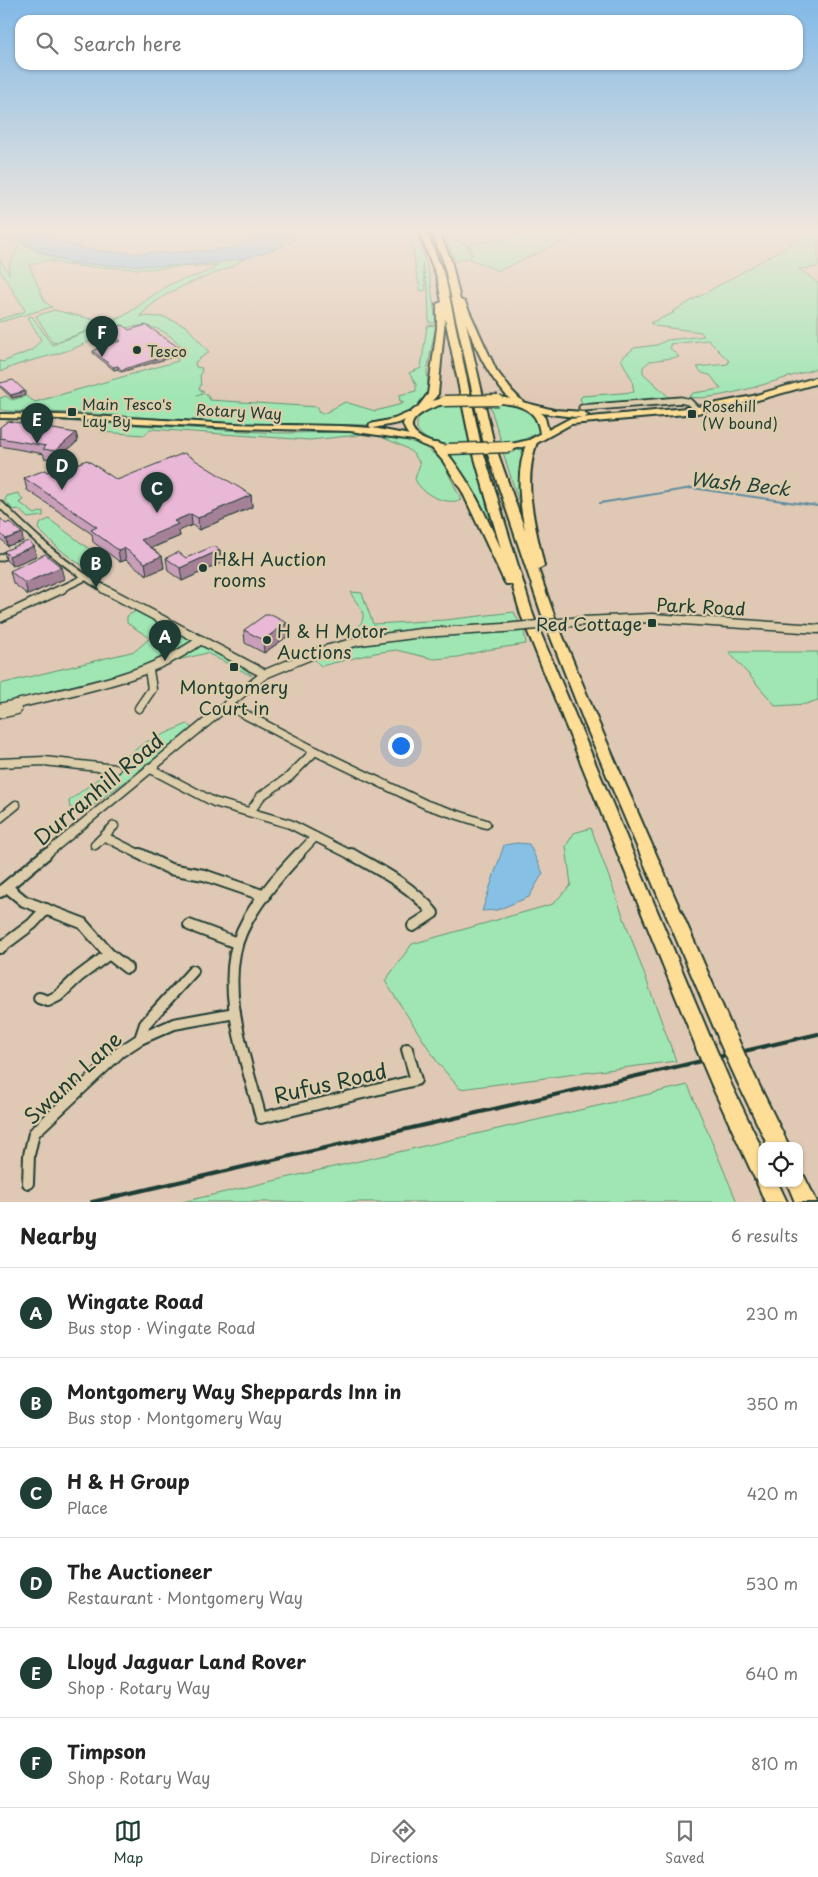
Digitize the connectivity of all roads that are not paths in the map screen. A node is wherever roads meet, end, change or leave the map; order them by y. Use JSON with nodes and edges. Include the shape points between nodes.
{"nodes":[{"id":1,"x":444,"y":286,"type":"edge"},
{"id":2,"x":447,"y":286,"type":"edge"},
{"id":3,"x":447,"y":286,"type":"edge"},
{"id":4,"x":450,"y":286,"type":"edge"},
{"id":5,"x":818,"y":374,"type":"edge"},
{"id":6,"x":818,"y":380,"type":"edge"},
{"id":7,"x":519,"y":403,"type":"junction"},
{"id":8,"x":423,"y":407,"type":"junction"},
{"id":9,"x":695,"y":407,"type":"junction"},
{"id":10,"x":531,"y":408,"type":"junction"},
{"id":11,"x":582,"y":408,"type":"dead end"},
{"id":12,"x":411,"y":414,"type":"junction"},
{"id":13,"x":0,"y":416,"type":"edge"},
{"id":14,"x":357,"y":428,"type":"junction"},
{"id":15,"x":544,"y":434,"type":"junction"},
{"id":16,"x":417,"y":439,"type":"junction"},
{"id":17,"x":532,"y":442,"type":"junction"},
{"id":18,"x":435,"y":446,"type":"junction"},
{"id":19,"x":1,"y":508,"type":"edge"},
{"id":20,"x":37,"y":541,"type":"junction"},
{"id":21,"x":30,"y":544,"type":"edge"},
{"id":22,"x":22,"y":548,"type":"edge"},
{"id":23,"x":0,"y":558,"type":"edge"},
{"id":24,"x":86,"y":577,"type":"junction"},
{"id":25,"x":548,"y":614,"type":"junction"},
{"id":26,"x":527,"y":615,"type":"junction"},
{"id":27,"x":0,"y":618,"type":"edge"},
{"id":28,"x":504,"y":628,"type":"joint"},
{"id":29,"x":818,"y":629,"type":"edge"},
{"id":30,"x":201,"y":640,"type":"junction"},
{"id":31,"x":148,"y":670,"type":"junction"},
{"id":32,"x":265,"y":674,"type":"junction"},
{"id":33,"x":16,"y":704,"type":"junction"},
{"id":34,"x":228,"y":705,"type":"junction"},
{"id":35,"x":0,"y":708,"type":"edge"},
{"id":36,"x":140,"y":708,"type":"dead end"},
{"id":37,"x":0,"y":714,"type":"edge"},
{"id":38,"x":315,"y":751,"type":"junction"},
{"id":39,"x":0,"y":763,"type":"edge"},
{"id":40,"x":149,"y":768,"type":"junction"},
{"id":41,"x":116,"y":770,"type":"dead end"},
{"id":42,"x":16,"y":805,"type":"dead end"},
{"id":43,"x":250,"y":812,"type":"junction"},
{"id":44,"x":0,"y":818,"type":"edge"},
{"id":45,"x":486,"y":824,"type":"dead end"},
{"id":46,"x":114,"y":826,"type":"dead end"},
{"id":47,"x":105,"y":837,"type":"junction"},
{"id":48,"x":315,"y":837,"type":"junction"},
{"id":49,"x":94,"y":845,"type":"dead end"},
{"id":50,"x":4,"y":889,"type":"edge"},
{"id":51,"x":265,"y":896,"type":"junction"},
{"id":52,"x":46,"y":909,"type":"junction"},
{"id":53,"x":189,"y":925,"type":"dead end"},
{"id":54,"x":413,"y":926,"type":"dead end"},
{"id":55,"x":237,"y":943,"type":"junction"},
{"id":56,"x":0,"y":948,"type":"edge"},
{"id":57,"x":109,"y":954,"type":"junction"},
{"id":58,"x":127,"y":968,"type":"dead end"},
{"id":59,"x":193,"y":971,"type":"dead end"},
{"id":60,"x":38,"y":998,"type":"dead end"},
{"id":61,"x":235,"y":1013,"type":"junction"},
{"id":62,"x":140,"y":1039,"type":"junction"},
{"id":63,"x":407,"y":1049,"type":"dead end"},
{"id":64,"x":777,"y":1142,"type":"edge"},
{"id":65,"x":758,"y":1163,"type":"edge"},
{"id":66,"x":28,"y":1183,"type":"dead end"},
{"id":67,"x":769,"y":1187,"type":"edge"},
{"id":68,"x":799,"y":1187,"type":"edge"},
{"id":69,"x":776,"y":1202,"type":"edge"},
{"id":70,"x":806,"y":1202,"type":"edge"}],
"edges":[{"from":1,"to":8,"type":"highway","via":[[433,394]]},
{"from":2,"to":25,"type":"highway","via":[[488,440]]},
{"from":3,"to":26,"type":"highway","via":[[475,442]]},
{"from":4,"to":7,"type":"highway","via":[[507,394]]},
{"from":5,"to":9,"type":"highway"},
{"from":6,"to":9,"type":"highway","via":[[754,398]]},
{"from":7,"to":8,"type":"highway","bridge":true,"via":[[444,401]]},
{"from":7,"to":10,"type":"highway"},
{"from":8,"to":12,"type":"highway"},
{"from":9,"to":10,"type":"highway","via":[[584,415]]},
{"from":9,"to":11,"type":"street","via":[[681,400]]},
{"from":9,"to":15,"type":"highway","via":[[576,421]]},
{"from":10,"to":15,"type":"highway","via":[[545,425]]},
{"from":12,"to":14,"type":"main road","name":"Rotary Way","via":[[389,423]]},
{"from":12,"to":16,"type":"highway","via":[[408,424]]},
{"from":13,"to":14,"type":"main road","name":"Rotary Way"},
{"from":14,"to":16,"type":"main road","name":"Rotary Way","via":[[382,430]]},
{"from":15,"to":17,"type":"highway"},
{"from":16,"to":18,"type":"highway"},
{"from":17,"to":18,"type":"highway","bridge":true,"via":[[510,447],[449,449]]},
{"from":17,"to":25,"type":"highway","via":[[526,454],[526,504]]},
{"from":18,"to":26,"type":"highway","via":[[447,456],[458,475]]},
{"from":19,"to":20,"type":"street"},
{"from":20,"to":21,"type":"street"},
{"from":20,"to":24,"type":"street"},
{"from":22,"to":23,"type":"street"},
{"from":24,"to":27,"type":"street"},
{"from":24,"to":30,"type":"street"},
{"from":25,"to":64,"type":"highway","bridge":true,"via":[[727,1038]]},
{"from":26,"to":65,"type":"highway","bridge":true,"via":[[704,1044]]},
{"from":28,"to":29,"type":"street","name":"Park Road","bridge":true,"via":[[652,618]]},
{"from":28,"to":32,"type":"street","name":"Durranhill Road","via":[[405,634],[341,646]]},
{"from":30,"to":31,"type":"street"},
{"from":30,"to":32,"type":"street"},
{"from":31,"to":33,"type":"street"},
{"from":31,"to":36,"type":"street","via":[[152,689]]},
{"from":32,"to":34,"type":"street","name":"Durranhill Road"},
{"from":33,"to":35,"type":"street"},
{"from":33,"to":37,"type":"street","via":[[17,710]]},
{"from":34,"to":38,"type":"street"},
{"from":34,"to":40,"type":"street","name":"Durranhill Road"},
{"from":38,"to":43,"type":"street","via":[[289,777],[261,796]]},
{"from":38,"to":45,"type":"street","via":[[428,805]]},
{"from":39,"to":41,"type":"street","via":[[63,761]]},
{"from":40,"to":43,"type":"street","via":[[224,806]]},
{"from":40,"to":50,"type":"street","name":"Durranhill Road"},
{"from":42,"to":44,"type":"street"},
{"from":43,"to":48,"type":"street","via":[[289,824]]},
{"from":46,"to":47,"type":"street"},
{"from":47,"to":49,"type":"street"},
{"from":47,"to":51,"type":"street","via":[[170,869],[204,875]]},
{"from":48,"to":51,"type":"street","name":"Rufus Road"},
{"from":48,"to":54,"type":"street","via":[[404,886],[430,906],[433,913]]},
{"from":50,"to":52,"type":"street"},
{"from":51,"to":55,"type":"street","name":"Rufus Road","via":[[246,922]]},
{"from":52,"to":56,"type":"street"},
{"from":52,"to":57,"type":"street","via":[[82,923]]},
{"from":53,"to":55,"type":"street"},
{"from":55,"to":61,"type":"street","name":"Rufus Road","via":[[234,959]]},
{"from":57,"to":58,"type":"street"},
{"from":57,"to":60,"type":"street","via":[[58,996],[48,1001]]},
{"from":59,"to":62,"type":"street","via":[[145,1024]]},
{"from":61,"to":62,"type":"street","name":"Swann Lane","via":[[174,1024]]},
{"from":61,"to":63,"type":"street","name":"Rufus Road","via":[[261,1118],[416,1080]]},
{"from":62,"to":66,"type":"street","name":"Swann Lane","via":[[120,1052],[34,1133]]},
{"from":67,"to":69,"type":"highway"},
{"from":68,"to":70,"type":"highway"}]}
